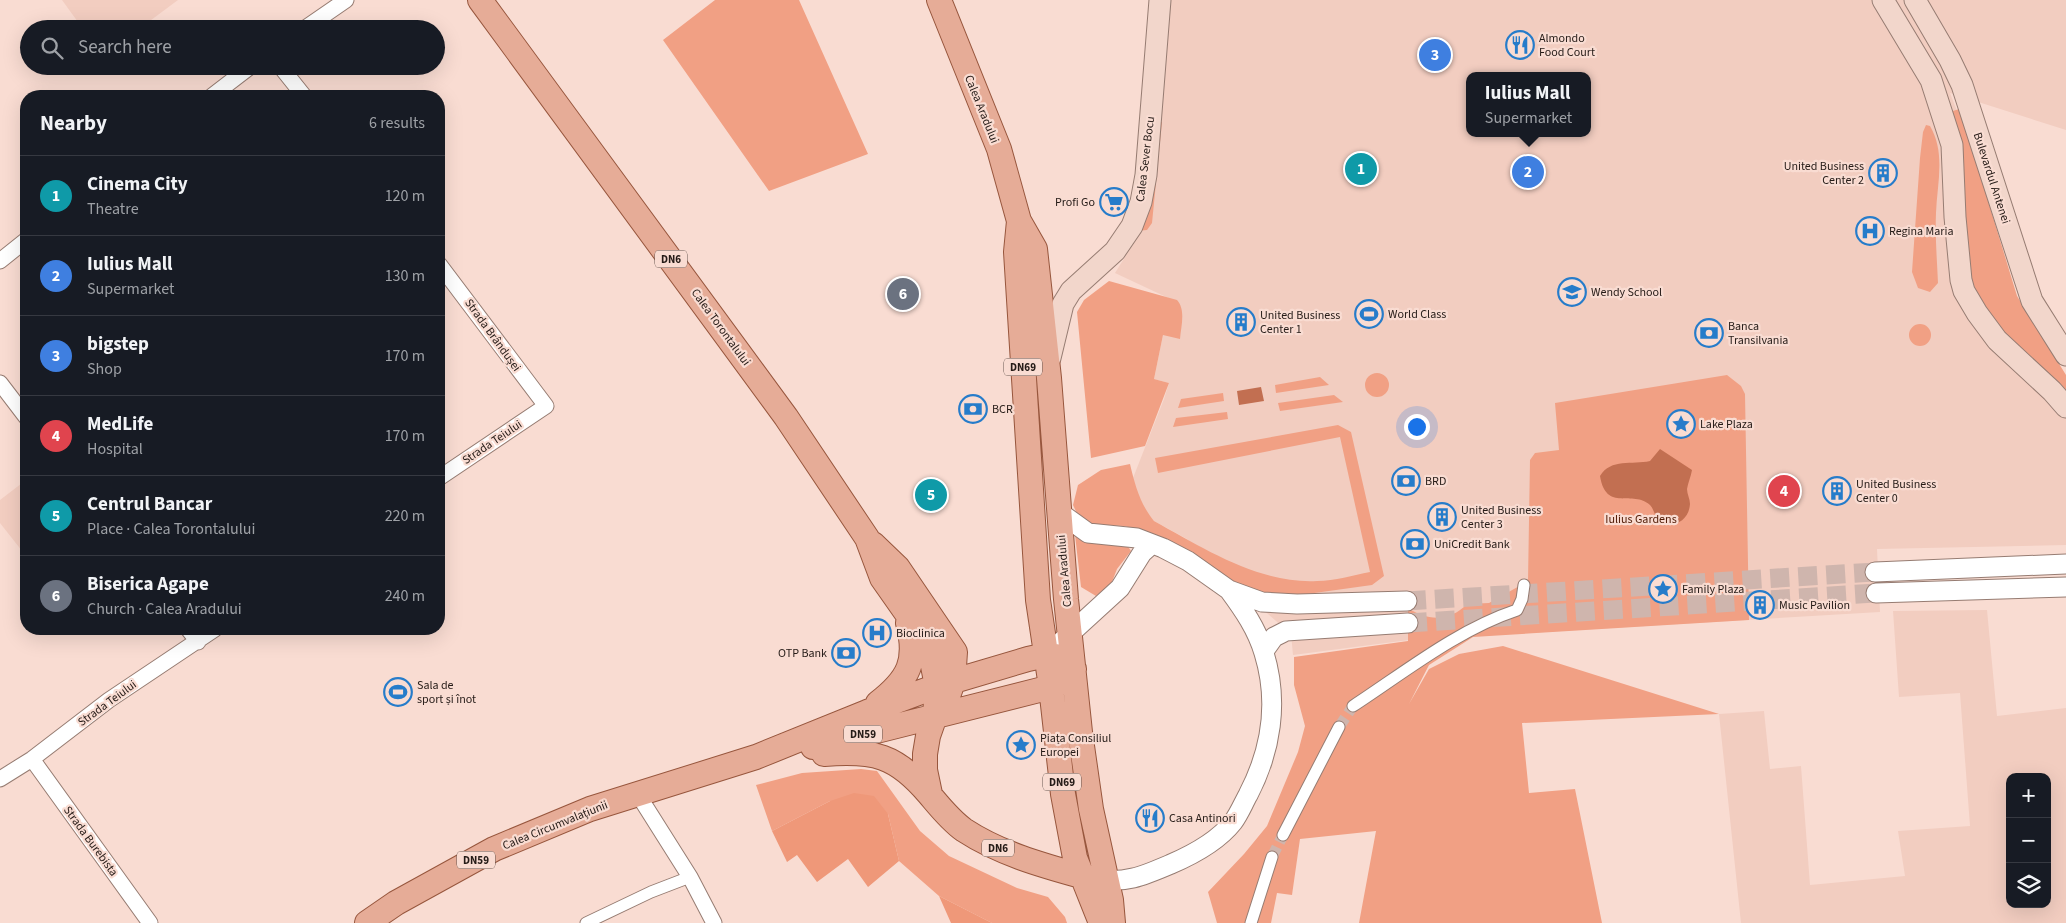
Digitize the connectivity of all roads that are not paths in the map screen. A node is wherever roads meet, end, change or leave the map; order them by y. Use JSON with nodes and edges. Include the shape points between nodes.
{"nodes":[{"id":1,"x":346,"y":0,"type":"edge"},
{"id":2,"x":480,"y":0,"type":"edge"},
{"id":3,"x":939,"y":0,"type":"edge"},
{"id":4,"x":1160,"y":0,"type":"edge"},
{"id":5,"x":1882,"y":0,"type":"edge"},
{"id":6,"x":1915,"y":0,"type":"edge"},
{"id":7,"x":317,"y":20,"type":"edge"},
{"id":8,"x":239,"y":75,"type":"edge"},
{"id":9,"x":287,"y":75,"type":"edge"},
{"id":10,"x":220,"y":90,"type":"edge"},
{"id":11,"x":299,"y":90,"type":"edge"},
{"id":12,"x":1019,"y":220,"type":"junction"},
{"id":13,"x":20,"y":245,"type":"edge"},
{"id":14,"x":0,"y":261,"type":"edge"},
{"id":15,"x":445,"y":272,"type":"edge"},
{"id":16,"x":2066,"y":355,"type":"edge"},
{"id":17,"x":1049,"y":378,"type":"junction"},
{"id":18,"x":0,"y":382,"type":"edge"},
{"id":19,"x":546,"y":406,"type":"joint"},
{"id":20,"x":2066,"y":407,"type":"edge"},
{"id":21,"x":20,"y":409,"type":"edge"},
{"id":22,"x":445,"y":474,"type":"edge"},
{"id":23,"x":1059,"y":512,"type":"junction"},
{"id":24,"x":867,"y":538,"type":"junction"},
{"id":25,"x":1152,"y":544,"type":"junction"},
{"id":26,"x":2066,"y":564,"type":"edge"},
{"id":27,"x":1875,"y":572,"type":"tunnel mouth"},
{"id":28,"x":1524,"y":585,"type":"dead end"},
{"id":29,"x":2066,"y":587,"type":"edge"},
{"id":30,"x":1229,"y":590,"type":"junction"},
{"id":31,"x":1876,"y":593,"type":"tunnel mouth"},
{"id":32,"x":1407,"y":601,"type":"tunnel mouth"},
{"id":33,"x":901,"y":605,"type":"junction"},
{"id":34,"x":1408,"y":623,"type":"tunnel mouth"},
{"id":35,"x":193,"y":635,"type":"edge"},
{"id":36,"x":207,"y":635,"type":"edge"},
{"id":37,"x":1070,"y":635,"type":"junction"},
{"id":38,"x":198,"y":642,"type":"junction"},
{"id":39,"x":1264,"y":651,"type":"junction"},
{"id":40,"x":955,"y":652,"type":"junction"},
{"id":41,"x":1046,"y":655,"type":"junction"},
{"id":42,"x":1015,"y":663,"type":"junction"},
{"id":43,"x":1074,"y":669,"type":"junction"},
{"id":44,"x":945,"y":684,"type":"junction"},
{"id":45,"x":1051,"y":687,"type":"junction"},
{"id":46,"x":1353,"y":706,"type":"tunnel mouth"},
{"id":47,"x":867,"y":712,"type":"junction"},
{"id":48,"x":935,"y":716,"type":"junction"},
{"id":49,"x":1339,"y":727,"type":"tunnel mouth"},
{"id":50,"x":792,"y":752,"type":"junction"},
{"id":51,"x":756,"y":757,"type":"junction"},
{"id":52,"x":32,"y":759,"type":"junction"},
{"id":53,"x":0,"y":779,"type":"edge"},
{"id":54,"x":637,"y":793,"type":"junction"},
{"id":55,"x":930,"y":794,"type":"junction"},
{"id":56,"x":1283,"y":835,"type":"tunnel mouth"},
{"id":57,"x":1272,"y":857,"type":"tunnel mouth"},
{"id":58,"x":690,"y":876,"type":"junction"},
{"id":59,"x":1081,"y":876,"type":"junction"},
{"id":60,"x":1108,"y":881,"type":"junction"},
{"id":61,"x":150,"y":923,"type":"edge"},
{"id":62,"x":367,"y":923,"type":"edge"},
{"id":63,"x":586,"y":923,"type":"edge"},
{"id":64,"x":714,"y":923,"type":"edge"},
{"id":65,"x":1101,"y":923,"type":"edge"},
{"id":66,"x":1113,"y":923,"type":"edge"},
{"id":67,"x":1251,"y":923,"type":"edge"}],
"edges":[{"from":1,"to":7,"type":"street"},
{"from":2,"to":24,"type":"main road","name":"Calea Torontalului","number":"DN6","via":[[786,417]]},
{"from":3,"to":12,"type":"main road","name":"Calea Aradului","number":"DN69","via":[[998,150]]},
{"from":4,"to":17,"type":"main road","name":"Calea Sever Bocu","via":[[1141,202],[1132,226],[1115,251],[1071,291],[1063,304],[1050,352]]},
{"from":5,"to":20,"type":"main road","via":[[1931,80],[1952,145],[1955,217],[1964,291],[1997,340]]},
{"from":6,"to":16,"type":"main road","name":"Bulevardul Antenei","via":[[1962,85],[2032,301]]},
{"from":8,"to":10,"type":"street"},
{"from":9,"to":11,"type":"street"},
{"from":12,"to":17,"type":"main road","name":"Calea Aradului","number":"DN69","via":[[1035,249]]},
{"from":12,"to":41,"type":"main road","name":"Calea Aradului","number":"DN69","via":[[1016,252],[1024,403],[1038,600]]},
{"from":13,"to":14,"type":"street"},
{"from":15,"to":19,"type":"street","name":"Strada Brândușei"},
{"from":17,"to":23,"type":"main road","name":"Calea Aradului","number":"DN69"},
{"from":18,"to":21,"type":"street"},
{"from":19,"to":22,"type":"street","name":"Strada Teiului"},
{"from":23,"to":25,"type":"street","via":[[1088,532],[1137,538]]},
{"from":23,"to":37,"type":"main road","name":"Calea Aradului","number":"DN69"},
{"from":24,"to":33,"type":"main road","name":"Calea Torontalului","number":"DN6","via":[[882,578]]},
{"from":24,"to":40,"type":"main road","name":"Calea Torontalului","number":"DN6","via":[[898,568]]},
{"from":25,"to":30,"type":"street","via":[[1174,553]]},
{"from":25,"to":37,"type":"street","via":[[1146,547],[1120,588]]},
{"from":26,"to":27,"type":"street"},
{"from":28,"to":46,"type":"street","via":[[1517,610],[1489,620],[1450,642]]},
{"from":29,"to":31,"type":"street"},
{"from":30,"to":32,"type":"street","via":[[1250,599],[1274,603]]},
{"from":30,"to":39,"type":"street","via":[[1244,610]]},
{"from":33,"to":44,"type":"main road","name":"Calea Torontalului","number":"DN6","via":[[922,635]]},
{"from":33,"to":47,"type":"main road","number":"DN6","via":[[912,643],[910,668],[893,691]]},
{"from":34,"to":39,"type":"street","via":[[1286,631],[1274,637]]},
{"from":35,"to":38,"type":"street"},
{"from":36,"to":38,"type":"street","name":"Strada Teiului"},
{"from":37,"to":41,"type":"street"},
{"from":37,"to":43,"type":"main road","name":"Calea Aradului","number":"DN69"},
{"from":38,"to":52,"type":"street","name":"Strada Teiului","via":[[108,700]]},
{"from":39,"to":60,"type":"street","via":[[1272,702],[1267,751],[1258,776],[1233,822],[1218,837],[1178,861],[1119,882]]},
{"from":40,"to":42,"type":"main road"},
{"from":40,"to":44,"type":"main road","number":"DN6"},
{"from":41,"to":42,"type":"main road"},
{"from":41,"to":43,"type":"main road","via":[[1067,660]]},
{"from":41,"to":45,"type":"main road","name":"Calea Aradului","number":"DN69"},
{"from":42,"to":44,"type":"main road"},
{"from":43,"to":45,"type":"main road","via":[[1066,680]]},
{"from":43,"to":60,"type":"main road","name":"Calea Aradului","via":[[1091,809]]},
{"from":44,"to":47,"type":"main road","name":"Calea Circumvalațiunii","number":"DN59"},
{"from":44,"to":48,"type":"main road","number":"DN6","via":[[947,698]]},
{"from":45,"to":48,"type":"main road"},
{"from":45,"to":59,"type":"main road","name":"Calea Aradului","number":"DN69","via":[[1063,794]]},
{"from":47,"to":51,"type":"main road","name":"Calea Circumvalațiunii","number":"DN59"},
{"from":48,"to":50,"type":"main road","number":"DN59"},
{"from":48,"to":55,"type":"main road","number":"DN6","via":[[925,754]]},
{"from":49,"to":56,"type":"street"},
{"from":50,"to":51,"type":"main road","name":"Calea Circumvalațiunii","number":"DN59"},
{"from":50,"to":55,"type":"main road","via":[[881,756],[909,773]]},
{"from":51,"to":54,"type":"main road","name":"Calea Circumvalațiunii","number":"DN59"},
{"from":52,"to":53,"type":"street","name":"Strada Teiului"},
{"from":52,"to":61,"type":"street","name":"Strada Burebista"},
{"from":54,"to":58,"type":"street"},
{"from":54,"to":62,"type":"main road","name":"Calea Circumvalațiunii","number":"DN59","via":[[590,809],[494,850],[396,903]]},
{"from":55,"to":59,"type":"main road","number":"DN6","via":[[946,815],[982,841]]},
{"from":57,"to":67,"type":"street"},
{"from":58,"to":63,"type":"street"},
{"from":58,"to":64,"type":"street"},
{"from":59,"to":60,"type":"street"},
{"from":59,"to":65,"type":"main road","name":"Calea Aradului"},
{"from":60,"to":66,"type":"main road","name":"Calea Aradului"}]}
